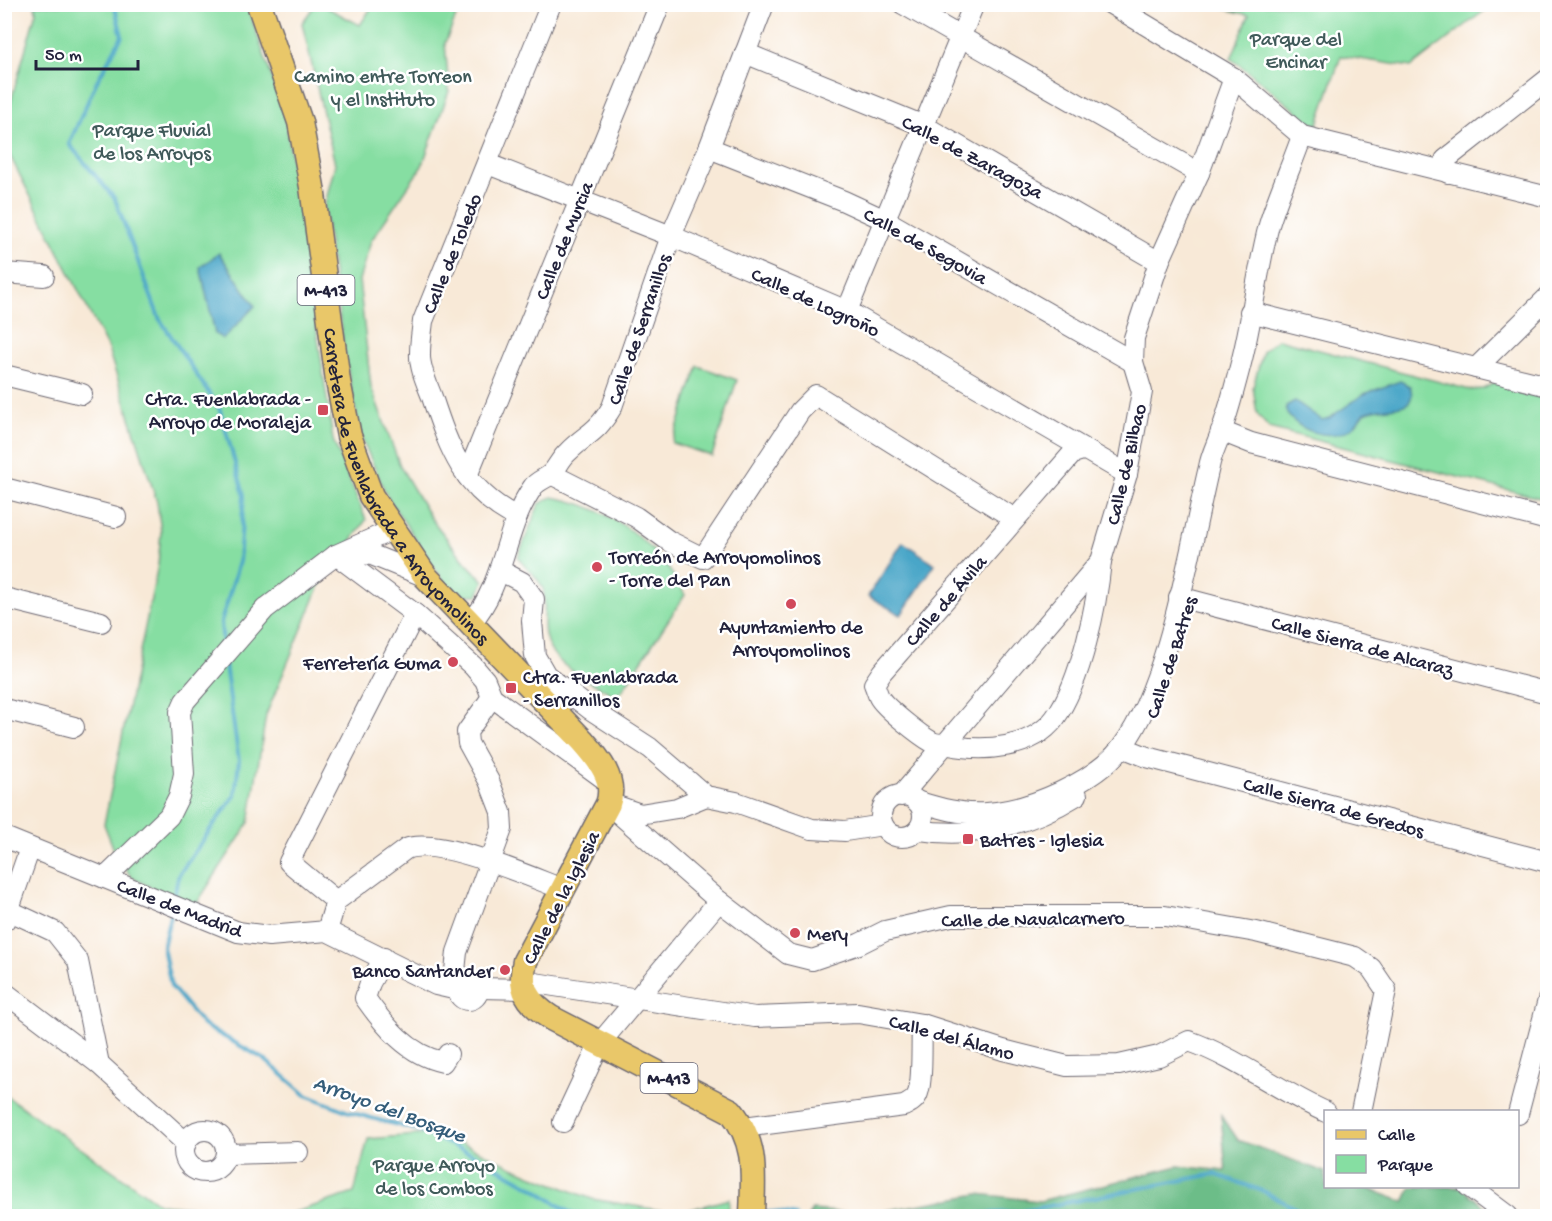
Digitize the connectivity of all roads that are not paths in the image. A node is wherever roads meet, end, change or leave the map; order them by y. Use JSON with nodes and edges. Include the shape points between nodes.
{"nodes":[{"id":1,"x":259,"y":4,"type":"edge"},
{"id":2,"x":551,"y":4,"type":"edge"},
{"id":3,"x":660,"y":4,"type":"edge"},
{"id":4,"x":764,"y":4,"type":"edge"},
{"id":5,"x":903,"y":4,"type":"edge"},
{"id":6,"x":974,"y":4,"type":"edge"},
{"id":7,"x":1111,"y":4,"type":"edge"},
{"id":8,"x":960,"y":35,"type":"junction"},
{"id":9,"x":745,"y":53,"type":"junction"},
{"id":10,"x":1234,"y":78,"type":"junction"},
{"id":11,"x":1548,"y":79,"type":"edge"},
{"id":12,"x":924,"y":126,"type":"junction"},
{"id":13,"x":1302,"y":136,"type":"junction"},
{"id":14,"x":709,"y":148,"type":"junction"},
{"id":15,"x":488,"y":164,"type":"junction"},
{"id":16,"x":1199,"y":173,"type":"junction"},
{"id":17,"x":1448,"y":173,"type":"junction"},
{"id":18,"x":1548,"y":197,"type":"edge"},
{"id":19,"x":579,"y":201,"type":"junction"},
{"id":20,"x":885,"y":220,"type":"junction"},
{"id":21,"x":671,"y":236,"type":"junction"},
{"id":22,"x":1159,"y":262,"type":"junction"},
{"id":23,"x":4,"y":273,"type":"edge"},
{"id":24,"x":44,"y":276,"type":"dead end"},
{"id":25,"x":1548,"y":297,"type":"edge"},
{"id":26,"x":847,"y":311,"type":"junction"},
{"id":27,"x":1251,"y":312,"type":"junction"},
{"id":28,"x":1133,"y":362,"type":"junction"},
{"id":29,"x":1476,"y":368,"type":"junction"},
{"id":30,"x":4,"y":375,"type":"edge"},
{"id":31,"x":1548,"y":386,"type":"edge"},
{"id":32,"x":82,"y":394,"type":"dead end"},
{"id":33,"x":1221,"y":431,"type":"junction"},
{"id":34,"x":1083,"y":450,"type":"junction"},
{"id":35,"x":551,"y":474,"type":"junction"},
{"id":36,"x":1127,"y":474,"type":"junction"},
{"id":37,"x":467,"y":476,"type":"junction"},
{"id":38,"x":4,"y":488,"type":"edge"},
{"id":39,"x":371,"y":496,"type":"junction"},
{"id":40,"x":116,"y":517,"type":"dead end"},
{"id":41,"x":517,"y":517,"type":"junction"},
{"id":42,"x":1015,"y":519,"type":"junction"},
{"id":43,"x":1548,"y":520,"type":"edge"},
{"id":44,"x":395,"y":534,"type":"junction"},
{"id":45,"x":340,"y":554,"type":"junction"},
{"id":46,"x":372,"y":555,"type":"junction"},
{"id":47,"x":1101,"y":561,"type":"junction"},
{"id":48,"x":501,"y":571,"type":"junction"},
{"id":49,"x":426,"y":577,"type":"junction"},
{"id":50,"x":4,"y":598,"type":"edge"},
{"id":51,"x":1184,"y":598,"type":"junction"},
{"id":52,"x":415,"y":614,"type":"junction"},
{"id":53,"x":101,"y":622,"type":"dead end"},
{"id":54,"x":470,"y":624,"type":"junction"},
{"id":55,"x":494,"y":649,"type":"junction"},
{"id":56,"x":478,"y":672,"type":"junction"},
{"id":57,"x":1548,"y":693,"type":"edge"},
{"id":58,"x":492,"y":697,"type":"junction"},
{"id":59,"x":4,"y":710,"type":"edge"},
{"id":60,"x":74,"y":727,"type":"dead end"},
{"id":61,"x":943,"y":744,"type":"junction"},
{"id":62,"x":1127,"y":749,"type":"junction"},
{"id":63,"x":609,"y":793,"type":"junction"},
{"id":64,"x":706,"y":796,"type":"junction"},
{"id":65,"x":908,"y":798,"type":"junction"},
{"id":66,"x":883,"y":825,"type":"junction"},
{"id":67,"x":918,"y":830,"type":"junction"},
{"id":68,"x":4,"y":837,"type":"edge"},
{"id":69,"x":30,"y":848,"type":"junction"},
{"id":70,"x":489,"y":862,"type":"junction"},
{"id":71,"x":1548,"y":862,"type":"edge"},
{"id":72,"x":105,"y":878,"type":"junction"},
{"id":73,"x":565,"y":890,"type":"junction"},
{"id":74,"x":336,"y":901,"type":"junction"},
{"id":75,"x":719,"y":902,"type":"junction"},
{"id":76,"x":6,"y":916,"type":"edge"},
{"id":77,"x":327,"y":931,"type":"junction"},
{"id":78,"x":384,"y":958,"type":"junction"},
{"id":79,"x":523,"y":985,"type":"junction"},
{"id":80,"x":467,"y":986,"type":"junction"},
{"id":81,"x":4,"y":992,"type":"edge"},
{"id":82,"x":637,"y":998,"type":"junction"},
{"id":83,"x":1548,"y":1000,"type":"edge"},
{"id":84,"x":922,"y":1024,"type":"junction"},
{"id":85,"x":600,"y":1043,"type":"junction"},
{"id":86,"x":448,"y":1054,"type":"dead end"},
{"id":87,"x":99,"y":1064,"type":"junction"},
{"id":88,"x":1359,"y":1108,"type":"edge"},
{"id":89,"x":1519,"y":1110,"type":"edge"},
{"id":90,"x":1324,"y":1111,"type":"edge"},
{"id":91,"x":563,"y":1122,"type":"dead end"},
{"id":92,"x":744,"y":1127,"type":"junction"},
{"id":93,"x":186,"y":1143,"type":"junction"},
{"id":94,"x":298,"y":1152,"type":"dead end"},
{"id":95,"x":227,"y":1154,"type":"junction"},
{"id":96,"x":1473,"y":1188,"type":"edge"},
{"id":97,"x":752,"y":1216,"type":"edge"},
{"id":98,"x":1508,"y":1216,"type":"edge"}],
"edges":[{"from":1,"to":39,"type":"main road","name":"Carretera de Fuenlabrada a Arroyomolinos","number":"M-413","via":[[300,122],[341,398],[349,436]]},
{"from":2,"to":15,"type":"street","name":"Calle de Toledo"},
{"from":3,"to":19,"type":"street","name":"Calle de Murcia"},
{"from":4,"to":9,"type":"street","name":"Calle de Serranillos"},
{"from":5,"to":8,"type":"street"},
{"from":6,"to":8,"type":"street"},
{"from":7,"to":10,"type":"street"},
{"from":8,"to":12,"type":"street"},
{"from":8,"to":16,"type":"street"},
{"from":9,"to":12,"type":"street","name":"Calle de Zaragoza"},
{"from":9,"to":14,"type":"street","name":"Calle de Serranillos"},
{"from":10,"to":13,"type":"street"},
{"from":10,"to":16,"type":"street","name":"Calle de Bilbao"},
{"from":11,"to":17,"type":"street","via":[[1445,160],[1443,167]]},
{"from":12,"to":20,"type":"street"},
{"from":12,"to":22,"type":"street","name":"Calle de Zaragoza"},
{"from":13,"to":17,"type":"street"},
{"from":13,"to":27,"type":"street","name":"Calle de Batres","via":[[1270,224]]},
{"from":14,"to":20,"type":"street","name":"Calle de Segovia"},
{"from":14,"to":21,"type":"street","name":"Calle de Serranillos"},
{"from":15,"to":19,"type":"street","name":"Calle de Logroño"},
{"from":15,"to":37,"type":"street","name":"Calle de Toledo","via":[[423,321],[419,355],[445,438]]},
{"from":16,"to":22,"type":"street","name":"Calle de Bilbao"},
{"from":17,"to":18,"type":"street"},
{"from":19,"to":21,"type":"street","name":"Calle de Logroño"},
{"from":19,"to":37,"type":"street","name":"Calle de Murcia"},
{"from":20,"to":26,"type":"street"},
{"from":20,"to":28,"type":"street","name":"Calle de Segovia"},
{"from":21,"to":26,"type":"street","name":"Calle de Logroño"},
{"from":21,"to":35,"type":"street","name":"Calle de Serranillos","via":[[612,407],[598,429],[568,452]]},
{"from":22,"to":28,"type":"street","name":"Calle de Bilbao","via":[[1134,338]]},
{"from":23,"to":24,"type":"street"},
{"from":25,"to":29,"type":"street"},
{"from":26,"to":34,"type":"street","name":"Calle de Logroño"},
{"from":27,"to":29,"type":"street"},
{"from":27,"to":33,"type":"street","name":"Calle de Batres","via":[[1242,361]]},
{"from":28,"to":36,"type":"street","name":"Calle de Bilbao","via":[[1142,392]]},
{"from":29,"to":31,"type":"street"},
{"from":30,"to":32,"type":"street"},
{"from":33,"to":43,"type":"street","via":[[1251,443]]},
{"from":33,"to":51,"type":"street","name":"Calle de Batres","via":[[1209,463]]},
{"from":34,"to":36,"type":"street","name":"Calle de Logroño"},
{"from":34,"to":42,"type":"street","name":"Calle de Ávila","via":[[1073,453]]},
{"from":35,"to":41,"type":"street","name":"Calle de Serranillos","via":[[533,486]]},
{"from":35,"to":42,"type":"street","via":[[636,517],[669,541],[703,558],[800,411],[816,395]]},
{"from":36,"to":47,"type":"street","name":"Calle de Bilbao"},
{"from":37,"to":41,"type":"street","name":"Calle de Toledo","via":[[497,507]]},
{"from":38,"to":40,"type":"street"},
{"from":39,"to":44,"type":"main road","name":"Carretera de Fuenlabrada a Arroyomolinos","number":"M-413"},
{"from":39,"to":45,"type":"street","via":[[372,513],[365,539]]},
{"from":41,"to":48,"type":"street","name":"Calle de Serranillos"},
{"from":42,"to":61,"type":"street","name":"Calle de Ávila","via":[[874,684],[880,699],[933,742]]},
{"from":44,"to":45,"type":"street"},
{"from":44,"to":46,"type":"street"},
{"from":44,"to":49,"type":"main road","name":"Carretera de Fuenlabrada a Arroyomolinos","number":"M-413"},
{"from":45,"to":46,"type":"street"},
{"from":45,"to":52,"type":"street"},
{"from":45,"to":72,"type":"street","via":[[265,609],[185,701],[180,712],[184,774],[179,796],[169,816]]},
{"from":46,"to":49,"type":"street"},
{"from":47,"to":61,"type":"street","name":"Calle de Bilbao"},
{"from":47,"to":61,"type":"street","via":[[1078,674],[1055,718],[1025,741],[995,748]]},
{"from":48,"to":54,"type":"street","name":"Calle de Serranillos","via":[[481,612]]},
{"from":48,"to":64,"type":"street","via":[[522,582],[534,599],[535,656],[546,675],[656,753]]},
{"from":49,"to":54,"type":"main road","name":"Carretera de Fuenlabrada a Arroyomolinos","number":"M-413"},
{"from":50,"to":53,"type":"street"},
{"from":51,"to":57,"type":"street","name":"Calle Sierra de Alcaraz"},
{"from":51,"to":62,"type":"street","name":"Calle de Batres"},
{"from":52,"to":56,"type":"street"},
{"from":52,"to":74,"type":"street","via":[[289,862]]},
{"from":54,"to":55,"type":"main road","name":"Carretera de Fuenlabrada a Arroyomolinos","number":"M-413"},
{"from":55,"to":56,"type":"street"},
{"from":55,"to":63,"type":"main road","name":"Carretera de Fuenlabrada a Arroyomolinos","number":"M-413","via":[[600,762]]},
{"from":56,"to":58,"type":"street"},
{"from":58,"to":63,"type":"street"},
{"from":58,"to":70,"type":"street","via":[[467,732],[468,743],[501,812],[502,829]]},
{"from":59,"to":60,"type":"street"},
{"from":61,"to":65,"type":"street","name":"Calle de Bilbao"},
{"from":62,"to":65,"type":"street","name":"Calle de Batres","via":[[1062,792],[1026,806],[987,813],[965,812]]},
{"from":62,"to":67,"type":"street","name":"Calle de Batres","via":[[1112,775],[1048,814],[992,830]]},
{"from":62,"to":71,"type":"street","name":"Calle Sierra de Gredos","via":[[1147,758]]},
{"from":63,"to":64,"type":"street","via":[[640,814],[677,808]]},
{"from":63,"to":73,"type":"main road","name":"Calle de la Iglesia"},
{"from":63,"to":75,"type":"street","name":"Calle de Navalcarnero"},
{"from":64,"to":66,"type":"street","via":[[736,802],[812,829],[845,831]]},
{"from":65,"to":66,"type":"street","via":[[888,801],[883,807]]},
{"from":65,"to":67,"type":"street","via":[[922,813]]},
{"from":66,"to":67,"type":"street","via":[[898,837]]},
{"from":68,"to":69,"type":"street","name":"Calle de Madrid"},
{"from":69,"to":72,"type":"street","name":"Calle de Madrid"},
{"from":69,"to":76,"type":"street"},
{"from":70,"to":73,"type":"street"},
{"from":70,"to":74,"type":"street","via":[[417,845]]},
{"from":70,"to":80,"type":"street","via":[[457,952],[455,970]]},
{"from":72,"to":77,"type":"street","name":"Calle de Madrid","via":[[238,932],[269,936]]},
{"from":73,"to":79,"type":"main road","name":"Calle de la Iglesia","via":[[530,952]]},
{"from":74,"to":77,"type":"street"},
{"from":75,"to":82,"type":"street"},
{"from":75,"to":88,"type":"street","name":"Calle de Navalcarnero","via":[[788,954],[812,960],[885,931],[951,916],[1101,915],[1165,916],[1256,932],[1355,957],[1371,968],[1386,990]]},
{"from":76,"to":87,"type":"street","via":[[55,932],[78,960]]},
{"from":77,"to":78,"type":"street"},
{"from":78,"to":80,"type":"street","via":[[436,985]]},
{"from":78,"to":86,"type":"street","via":[[365,998],[399,1040],[435,1060],[443,1062]]},
{"from":79,"to":80,"type":"street","name":"Calle del Álamo"},
{"from":79,"to":82,"type":"street","name":"Calle del Álamo"},
{"from":79,"to":85,"type":"main road","name":"Calle de la Iglesia","number":"M-413","via":[[529,1001],[538,1010]]},
{"from":81,"to":87,"type":"street"},
{"from":82,"to":84,"type":"street","name":"Calle del Álamo","via":[[755,1017],[858,1014]]},
{"from":82,"to":85,"type":"street"},
{"from":83,"to":89,"type":"street"},
{"from":84,"to":90,"type":"street","name":"Calle del Álamo","via":[[1067,1066],[1119,1065],[1159,1056],[1189,1041],[1209,1048],[1290,1096]]},
{"from":84,"to":92,"type":"street","via":[[920,1084],[912,1102]]},
{"from":85,"to":91,"type":"street"},
{"from":85,"to":92,"type":"main road","number":"M-413","via":[[731,1111]]},
{"from":87,"to":93,"type":"street"},
{"from":92,"to":97,"type":"main road","via":[[750,1140]]},
{"from":93,"to":95,"type":"street","via":[[201,1130],[217,1133]]},
{"from":93,"to":95,"type":"street","via":[[184,1156],[192,1168],[209,1173],[223,1164]]},
{"from":94,"to":95,"type":"street"},
{"from":96,"to":98,"type":"street"}]}
